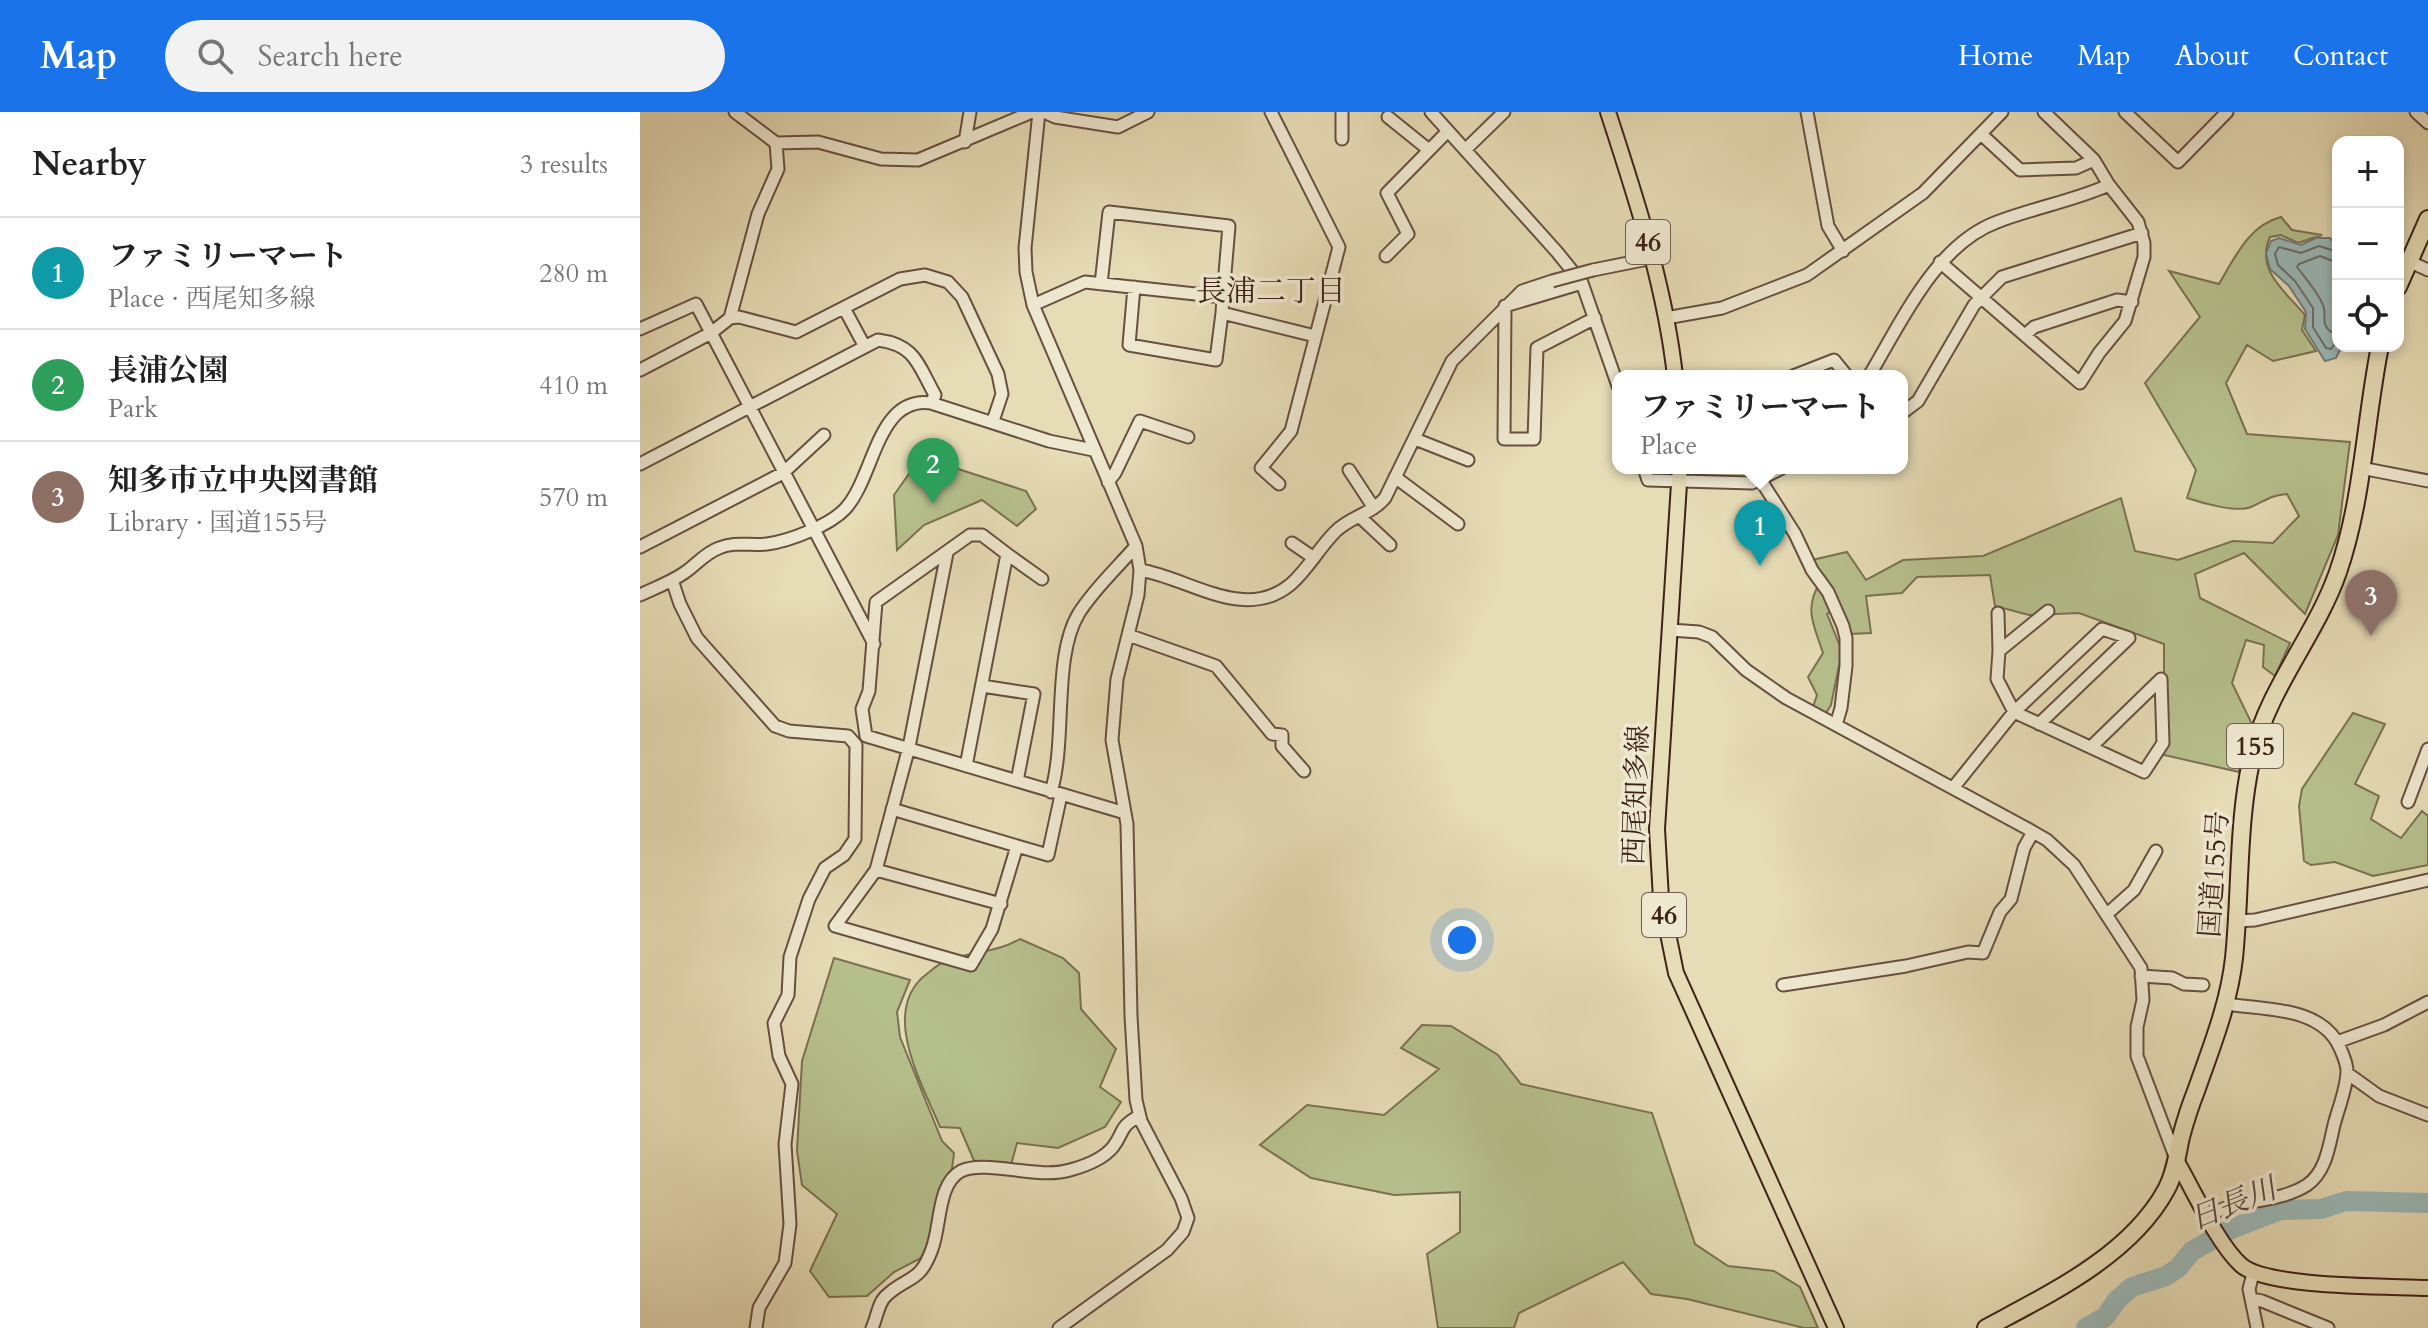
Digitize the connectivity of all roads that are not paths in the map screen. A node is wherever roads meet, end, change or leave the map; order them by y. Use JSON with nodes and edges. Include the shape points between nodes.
{"nodes":[{"id":1,"x":735,"y":112,"type":"edge"},
{"id":2,"x":970,"y":112,"type":"edge"},
{"id":3,"x":1032,"y":112,"type":"edge"},
{"id":4,"x":1042,"y":112,"type":"edge"},
{"id":5,"x":1148,"y":112,"type":"edge"},
{"id":6,"x":1271,"y":112,"type":"edge"},
{"id":7,"x":1342,"y":112,"type":"edge"},
{"id":8,"x":1431,"y":112,"type":"edge"},
{"id":9,"x":1504,"y":112,"type":"edge"},
{"id":10,"x":1608,"y":112,"type":"edge"},
{"id":11,"x":1807,"y":112,"type":"edge"},
{"id":12,"x":2002,"y":112,"type":"edge"},
{"id":13,"x":2044,"y":112,"type":"edge"},
{"id":14,"x":2125,"y":112,"type":"edge"},
{"id":15,"x":2227,"y":112,"type":"edge"},
{"id":16,"x":2416,"y":112,"type":"edge"},
{"id":17,"x":1388,"y":117,"type":"dead end"},
{"id":18,"x":2428,"y":123,"type":"edge"},
{"id":19,"x":1448,"y":131,"type":"junction"},
{"id":20,"x":1981,"y":134,"type":"junction"},
{"id":21,"x":1342,"y":139,"type":"dead end"},
{"id":22,"x":965,"y":142,"type":"junction"},
{"id":23,"x":776,"y":143,"type":"junction"},
{"id":24,"x":1429,"y":150,"type":"junction"},
{"id":25,"x":1465,"y":150,"type":"junction"},
{"id":26,"x":2094,"y":160,"type":"junction"},
{"id":27,"x":2109,"y":185,"type":"junction"},
{"id":28,"x":2428,"y":219,"type":"edge"},
{"id":29,"x":2142,"y":233,"type":"junction"},
{"id":30,"x":1843,"y":251,"type":"junction"},
{"id":31,"x":1386,"y":256,"type":"dead end"},
{"id":32,"x":1653,"y":258,"type":"junction"},
{"id":33,"x":2408,"y":261,"type":"junction"},
{"id":34,"x":1940,"y":262,"type":"junction"},
{"id":35,"x":2428,"y":270,"type":"edge"},
{"id":36,"x":2401,"y":280,"type":"edge"},
{"id":37,"x":1582,"y":283,"type":"junction"},
{"id":38,"x":1101,"y":284,"type":"junction"},
{"id":39,"x":1134,"y":287,"type":"junction"},
{"id":40,"x":1982,"y":296,"type":"junction"},
{"id":41,"x":1223,"y":297,"type":"junction"},
{"id":42,"x":2132,"y":302,"type":"junction"},
{"id":43,"x":1033,"y":305,"type":"junction"},
{"id":44,"x":1505,"y":306,"type":"junction"},
{"id":45,"x":844,"y":308,"type":"junction"},
{"id":46,"x":1222,"y":313,"type":"junction"},
{"id":47,"x":730,"y":318,"type":"junction"},
{"id":48,"x":1595,"y":318,"type":"junction"},
{"id":49,"x":1666,"y":318,"type":"junction"},
{"id":50,"x":640,"y":329,"type":"edge"},
{"id":51,"x":711,"y":333,"type":"junction"},
{"id":52,"x":2025,"y":335,"type":"junction"},
{"id":53,"x":1315,"y":336,"type":"junction"},
{"id":54,"x":865,"y":347,"type":"junction"},
{"id":55,"x":2379,"y":352,"type":"edge"},
{"id":56,"x":640,"y":370,"type":"edge"},
{"id":57,"x":1613,"y":370,"type":"edge"},
{"id":58,"x":1674,"y":370,"type":"edge"},
{"id":59,"x":1808,"y":370,"type":"edge"},
{"id":60,"x":1842,"y":370,"type":"edge"},
{"id":61,"x":1873,"y":370,"type":"edge"},
{"id":62,"x":931,"y":403,"type":"junction"},
{"id":63,"x":748,"y":406,"type":"junction"},
{"id":64,"x":1908,"y":408,"type":"edge"},
{"id":65,"x":993,"y":421,"type":"junction"},
{"id":66,"x":824,"y":435,"type":"dead end"},
{"id":67,"x":1188,"y":437,"type":"dead end"},
{"id":68,"x":1415,"y":439,"type":"junction"},
{"id":69,"x":1093,"y":450,"type":"junction"},
{"id":70,"x":1468,"y":460,"type":"dead end"},
{"id":71,"x":640,"y":464,"type":"edge"},
{"id":72,"x":2361,"y":468,"type":"junction"},
{"id":73,"x":1349,"y":470,"type":"dead end"},
{"id":74,"x":783,"y":473,"type":"junction"},
{"id":75,"x":1646,"y":474,"type":"edge"},
{"id":76,"x":1751,"y":474,"type":"edge"},
{"id":77,"x":1770,"y":474,"type":"edge"},
{"id":78,"x":1680,"y":475,"type":"edge"},
{"id":79,"x":1395,"y":477,"type":"junction"},
{"id":80,"x":1756,"y":481,"type":"junction"},
{"id":81,"x":2428,"y":481,"type":"edge"},
{"id":82,"x":1108,"y":482,"type":"junction"},
{"id":83,"x":1279,"y":484,"type":"dead end"},
{"id":84,"x":1374,"y":508,"type":"junction"},
{"id":85,"x":1359,"y":516,"type":"junction"},
{"id":86,"x":1458,"y":524,"type":"dead end"},
{"id":87,"x":813,"y":529,"type":"junction"},
{"id":88,"x":1292,"y":543,"type":"dead end"},
{"id":89,"x":1390,"y":545,"type":"dead end"},
{"id":90,"x":1136,"y":546,"type":"junction"},
{"id":91,"x":640,"y":547,"type":"edge"},
{"id":92,"x":947,"y":553,"type":"junction"},
{"id":93,"x":1007,"y":554,"type":"junction"},
{"id":94,"x":1314,"y":558,"type":"junction"},
{"id":95,"x":1140,"y":570,"type":"junction"},
{"id":96,"x":1042,"y":579,"type":"dead end"},
{"id":97,"x":672,"y":580,"type":"junction"},
{"id":98,"x":640,"y":595,"type":"edge"},
{"id":99,"x":2048,"y":611,"type":"dead end"},
{"id":100,"x":1998,"y":613,"type":"dead end"},
{"id":101,"x":1670,"y":630,"type":"junction"},
{"id":102,"x":1128,"y":635,"type":"junction"},
{"id":103,"x":874,"y":644,"type":"junction"},
{"id":104,"x":1999,"y":651,"type":"junction"},
{"id":105,"x":982,"y":686,"type":"junction"},
{"id":106,"x":2014,"y":712,"type":"junction"},
{"id":107,"x":2039,"y":724,"type":"junction"},
{"id":108,"x":1836,"y":725,"type":"junction"},
{"id":109,"x":909,"y":747,"type":"junction"},
{"id":110,"x":2091,"y":747,"type":"junction"},
{"id":111,"x":2428,"y":749,"type":"edge"},
{"id":112,"x":966,"y":766,"type":"junction"},
{"id":113,"x":1304,"y":771,"type":"dead end"},
{"id":114,"x":1017,"y":781,"type":"junction"},
{"id":115,"x":1953,"y":788,"type":"junction"},
{"id":116,"x":1056,"y":794,"type":"junction"},
{"id":117,"x":2408,"y":802,"type":"dead end"},
{"id":118,"x":892,"y":809,"type":"junction"},
{"id":119,"x":1125,"y":813,"type":"junction"},
{"id":120,"x":2033,"y":832,"type":"junction"},
{"id":121,"x":1017,"y":846,"type":"junction"},
{"id":122,"x":2156,"y":851,"type":"dead end"},
{"id":123,"x":876,"y":870,"type":"junction"},
{"id":124,"x":2428,"y":880,"type":"edge"},
{"id":125,"x":1001,"y":904,"type":"junction"},
{"id":126,"x":2107,"y":914,"type":"junction"},
{"id":127,"x":2237,"y":921,"type":"junction"},
{"id":128,"x":2141,"y":976,"type":"junction"},
{"id":129,"x":1783,"y":985,"type":"dead end"},
{"id":130,"x":2203,"y":985,"type":"dead end"},
{"id":131,"x":2428,"y":1002,"type":"edge"},
{"id":132,"x":2226,"y":1004,"type":"junction"},
{"id":133,"x":2337,"y":1042,"type":"junction"},
{"id":134,"x":2347,"y":1073,"type":"junction"},
{"id":135,"x":2428,"y":1115,"type":"edge"},
{"id":136,"x":1139,"y":1116,"type":"junction"},
{"id":137,"x":2176,"y":1160,"type":"junction"},
{"id":138,"x":2215,"y":1229,"type":"junction"},
{"id":139,"x":2253,"y":1274,"type":"junction"},
{"id":140,"x":2428,"y":1288,"type":"edge"},
{"id":141,"x":2252,"y":1299,"type":"junction"},
{"id":142,"x":756,"y":1328,"type":"edge"},
{"id":143,"x":872,"y":1328,"type":"edge"},
{"id":144,"x":1059,"y":1328,"type":"edge"},
{"id":145,"x":1836,"y":1328,"type":"edge"},
{"id":146,"x":1986,"y":1328,"type":"edge"},
{"id":147,"x":2257,"y":1328,"type":"edge"},
{"id":148,"x":2328,"y":1328,"type":"edge"}],
"edges":[{"from":1,"to":23,"type":"street"},
{"from":2,"to":22,"type":"street"},
{"from":3,"to":22,"type":"street"},
{"from":4,"to":5,"type":"street","via":[[1118,127]]},
{"from":4,"to":43,"type":"street","via":[[1025,248]]},
{"from":6,"to":53,"type":"street","via":[[1339,247]]},
{"from":7,"to":21,"type":"street"},
{"from":8,"to":19,"type":"street"},
{"from":9,"to":25,"type":"street"},
{"from":10,"to":32,"type":"main road","number":"46"},
{"from":11,"to":30,"type":"street","via":[[1828,226]]},
{"from":12,"to":20,"type":"street"},
{"from":13,"to":26,"type":"street"},
{"from":14,"to":15,"type":"street","via":[[2178,162]]},
{"from":16,"to":18,"type":"street"},
{"from":17,"to":24,"type":"street"},
{"from":19,"to":24,"type":"street"},
{"from":19,"to":25,"type":"street"},
{"from":20,"to":26,"type":"street","via":[[2020,170],[2076,168]]},
{"from":20,"to":30,"type":"street","via":[[1923,193]]},
{"from":22,"to":23,"type":"street","via":[[918,160],[881,159],[818,142]]},
{"from":23,"to":47,"type":"street","via":[[778,169],[758,214]]},
{"from":24,"to":31,"type":"street","via":[[1387,193],[1408,234]]},
{"from":25,"to":37,"type":"street"},
{"from":26,"to":27,"type":"street"},
{"from":27,"to":29,"type":"street"},
{"from":27,"to":34,"type":"street","via":[[1993,223]]},
{"from":28,"to":33,"type":"highway"},
{"from":29,"to":40,"type":"street","via":[[2002,277]]},
{"from":29,"to":42,"type":"street","via":[[2144,257]]},
{"from":30,"to":49,"type":"street","via":[[1807,275],[1722,308]]},
{"from":32,"to":44,"type":"street","bridge":true,"via":[[1552,281],[1522,291]]},
{"from":32,"to":49,"type":"main road","number":"46"},
{"from":33,"to":35,"type":"street"},
{"from":33,"to":36,"type":"highway"},
{"from":34,"to":40,"type":"street"},
{"from":34,"to":61,"type":"street"},
{"from":37,"to":44,"type":"street"},
{"from":37,"to":48,"type":"street"},
{"from":38,"to":39,"type":"street"},
{"from":38,"to":41,"type":"street","via":[[1109,212],[1229,226]]},
{"from":38,"to":43,"type":"street","via":[[1085,282]]},
{"from":39,"to":41,"type":"street"},
{"from":39,"to":46,"type":"street","via":[[1129,345],[1216,360]]},
{"from":40,"to":52,"type":"street"},
{"from":40,"to":64,"type":"street","via":[[1918,401]]},
{"from":41,"to":46,"type":"street"},
{"from":42,"to":52,"type":"street","via":[[2117,300],[2034,327]]},
{"from":42,"to":52,"type":"street","via":[[2125,321],[2080,383]]},
{"from":43,"to":69,"type":"street"},
{"from":44,"to":48,"type":"street","via":[[1504,439],[1534,439],[1537,348]]},
{"from":44,"to":68,"type":"street","via":[[1452,361]]},
{"from":45,"to":47,"type":"street","via":[[796,332]]},
{"from":45,"to":54,"type":"street"},
{"from":45,"to":65,"type":"street","via":[[900,279],[925,275],[948,282],[962,297],[998,374],[1002,394]]},
{"from":46,"to":53,"type":"street"},
{"from":47,"to":51,"type":"street"},
{"from":48,"to":57,"type":"street"},
{"from":49,"to":58,"type":"main road","number":"46"},
{"from":50,"to":51,"type":"street","via":[[696,304]]},
{"from":51,"to":56,"type":"street"},
{"from":51,"to":63,"type":"street"},
{"from":53,"to":83,"type":"street","via":[[1291,431],[1261,468]]},
{"from":54,"to":62,"type":"street","via":[[878,340],[897,343],[912,354],[935,395]]},
{"from":54,"to":63,"type":"street"},
{"from":55,"to":72,"type":"highway","name":"国道155号","number":"155"},
{"from":59,"to":60,"type":"street","via":[[1834,360]]},
{"from":62,"to":65,"type":"street"},
{"from":62,"to":87,"type":"street","via":[[916,401],[902,407],[851,501],[832,520]]},
{"from":63,"to":71,"type":"street"},
{"from":63,"to":74,"type":"street"},
{"from":65,"to":69,"type":"street"},
{"from":66,"to":74,"type":"street"},
{"from":67,"to":82,"type":"street","via":[[1140,421]]},
{"from":68,"to":70,"type":"street"},
{"from":68,"to":79,"type":"street"},
{"from":69,"to":82,"type":"street"},
{"from":72,"to":81,"type":"street"},
{"from":72,"to":127,"type":"highway","name":"国道155号","number":"155","via":[[2337,575],[2264,718],[2252,754]]},
{"from":73,"to":84,"type":"street"},
{"from":74,"to":87,"type":"street"},
{"from":74,"to":91,"type":"street"},
{"from":75,"to":78,"type":"street","via":[[1648,480]]},
{"from":76,"to":80,"type":"street"},
{"from":77,"to":80,"type":"street"},
{"from":78,"to":80,"type":"street"},
{"from":78,"to":101,"type":"main road","name":"西尾知多線","number":"46"},
{"from":79,"to":84,"type":"street"},
{"from":79,"to":86,"type":"street"},
{"from":80,"to":108,"type":"street","via":[[1795,534],[1843,626],[1846,666]]},
{"from":82,"to":90,"type":"street"},
{"from":84,"to":85,"type":"street"},
{"from":85,"to":89,"type":"street"},
{"from":85,"to":94,"type":"street","via":[[1336,530]]},
{"from":87,"to":97,"type":"street","via":[[768,544],[723,546]]},
{"from":87,"to":103,"type":"street"},
{"from":88,"to":94,"type":"street"},
{"from":90,"to":95,"type":"street"},
{"from":90,"to":116,"type":"street","via":[[1073,627],[1066,651]]},
{"from":92,"to":93,"type":"street","via":[[970,535],[982,535]]},
{"from":92,"to":103,"type":"street","via":[[876,602]]},
{"from":92,"to":109,"type":"street"},
{"from":93,"to":96,"type":"street"},
{"from":93,"to":105,"type":"street"},
{"from":94,"to":95,"type":"street","via":[[1284,589],[1249,600]]},
{"from":95,"to":102,"type":"street"},
{"from":97,"to":98,"type":"street"},
{"from":97,"to":142,"type":"street","via":[[697,638],[775,726],[848,736],[856,745],[855,839],[825,868],[809,899],[790,957],[788,995],[774,1023],[779,1056],[792,1084],[785,1144],[790,1224],[785,1263],[759,1308]]},
{"from":99,"to":104,"type":"street"},
{"from":100,"to":104,"type":"street"},
{"from":101,"to":108,"type":"street","via":[[1712,637],[1764,683]]},
{"from":101,"to":145,"type":"main road","name":"西尾知多線","number":"46","via":[[1657,829],[1660,896],[1676,973]]},
{"from":102,"to":113,"type":"street","via":[[1216,666],[1272,734],[1282,735],[1282,746]]},
{"from":102,"to":119,"type":"street","via":[[1117,679],[1112,740]]},
{"from":103,"to":109,"type":"street","via":[[862,709],[866,736]]},
{"from":104,"to":106,"type":"street","via":[[1997,679]]},
{"from":105,"to":112,"type":"street"},
{"from":105,"to":114,"type":"street","via":[[1034,694]]},
{"from":106,"to":107,"type":"street"},
{"from":106,"to":107,"type":"street","via":[[2102,629],[2129,638]]},
{"from":106,"to":115,"type":"street"},
{"from":107,"to":110,"type":"street"},
{"from":108,"to":115,"type":"street"},
{"from":109,"to":112,"type":"street"},
{"from":109,"to":118,"type":"street"},
{"from":110,"to":110,"type":"street","via":[[2144,772],[2163,743],[2161,679]]},
{"from":111,"to":117,"type":"street"},
{"from":112,"to":114,"type":"street"},
{"from":114,"to":116,"type":"street"},
{"from":115,"to":120,"type":"street"},
{"from":116,"to":119,"type":"street"},
{"from":116,"to":121,"type":"street","via":[[1048,855]]},
{"from":118,"to":121,"type":"street"},
{"from":118,"to":123,"type":"street"},
{"from":119,"to":136,"type":"street"},
{"from":120,"to":126,"type":"street","via":[[2074,865]]},
{"from":120,"to":129,"type":"street","via":[[2011,899],[1983,953]]},
{"from":121,"to":125,"type":"street"},
{"from":122,"to":126,"type":"street","via":[[2134,890]]},
{"from":123,"to":125,"type":"street"},
{"from":123,"to":125,"type":"street","via":[[835,926],[971,965]]},
{"from":124,"to":127,"type":"street"},
{"from":126,"to":128,"type":"street"},
{"from":127,"to":132,"type":"highway","name":"国道155号","number":"155"},
{"from":128,"to":130,"type":"street"},
{"from":128,"to":137,"type":"street","via":[[2137,1056]]},
{"from":131,"to":133,"type":"street"},
{"from":132,"to":133,"type":"street","via":[[2311,1018]]},
{"from":132,"to":137,"type":"highway","name":"国道155号","number":"155"},
{"from":133,"to":134,"type":"street"},
{"from":134,"to":135,"type":"street","via":[[2379,1096]]},
{"from":134,"to":138,"type":"street","via":[[2318,1175],[2295,1192],[2219,1209]]},
{"from":136,"to":143,"type":"street","via":[[1122,1127],[1103,1156],[1071,1170],[1036,1174],[978,1168],[952,1178],[924,1267],[886,1295]]},
{"from":136,"to":144,"type":"street","via":[[1187,1210],[1186,1226],[1167,1250]]},
{"from":137,"to":138,"type":"main road"},
{"from":137,"to":146,"type":"highway","name":"国道155号","number":"155","via":[[2167,1189],[2126,1240]]},
{"from":138,"to":139,"type":"main road","via":[[2238,1263]]},
{"from":139,"to":140,"type":"main road"},
{"from":139,"to":141,"type":"street"},
{"from":141,"to":147,"type":"street"},
{"from":141,"to":148,"type":"street"}]}
